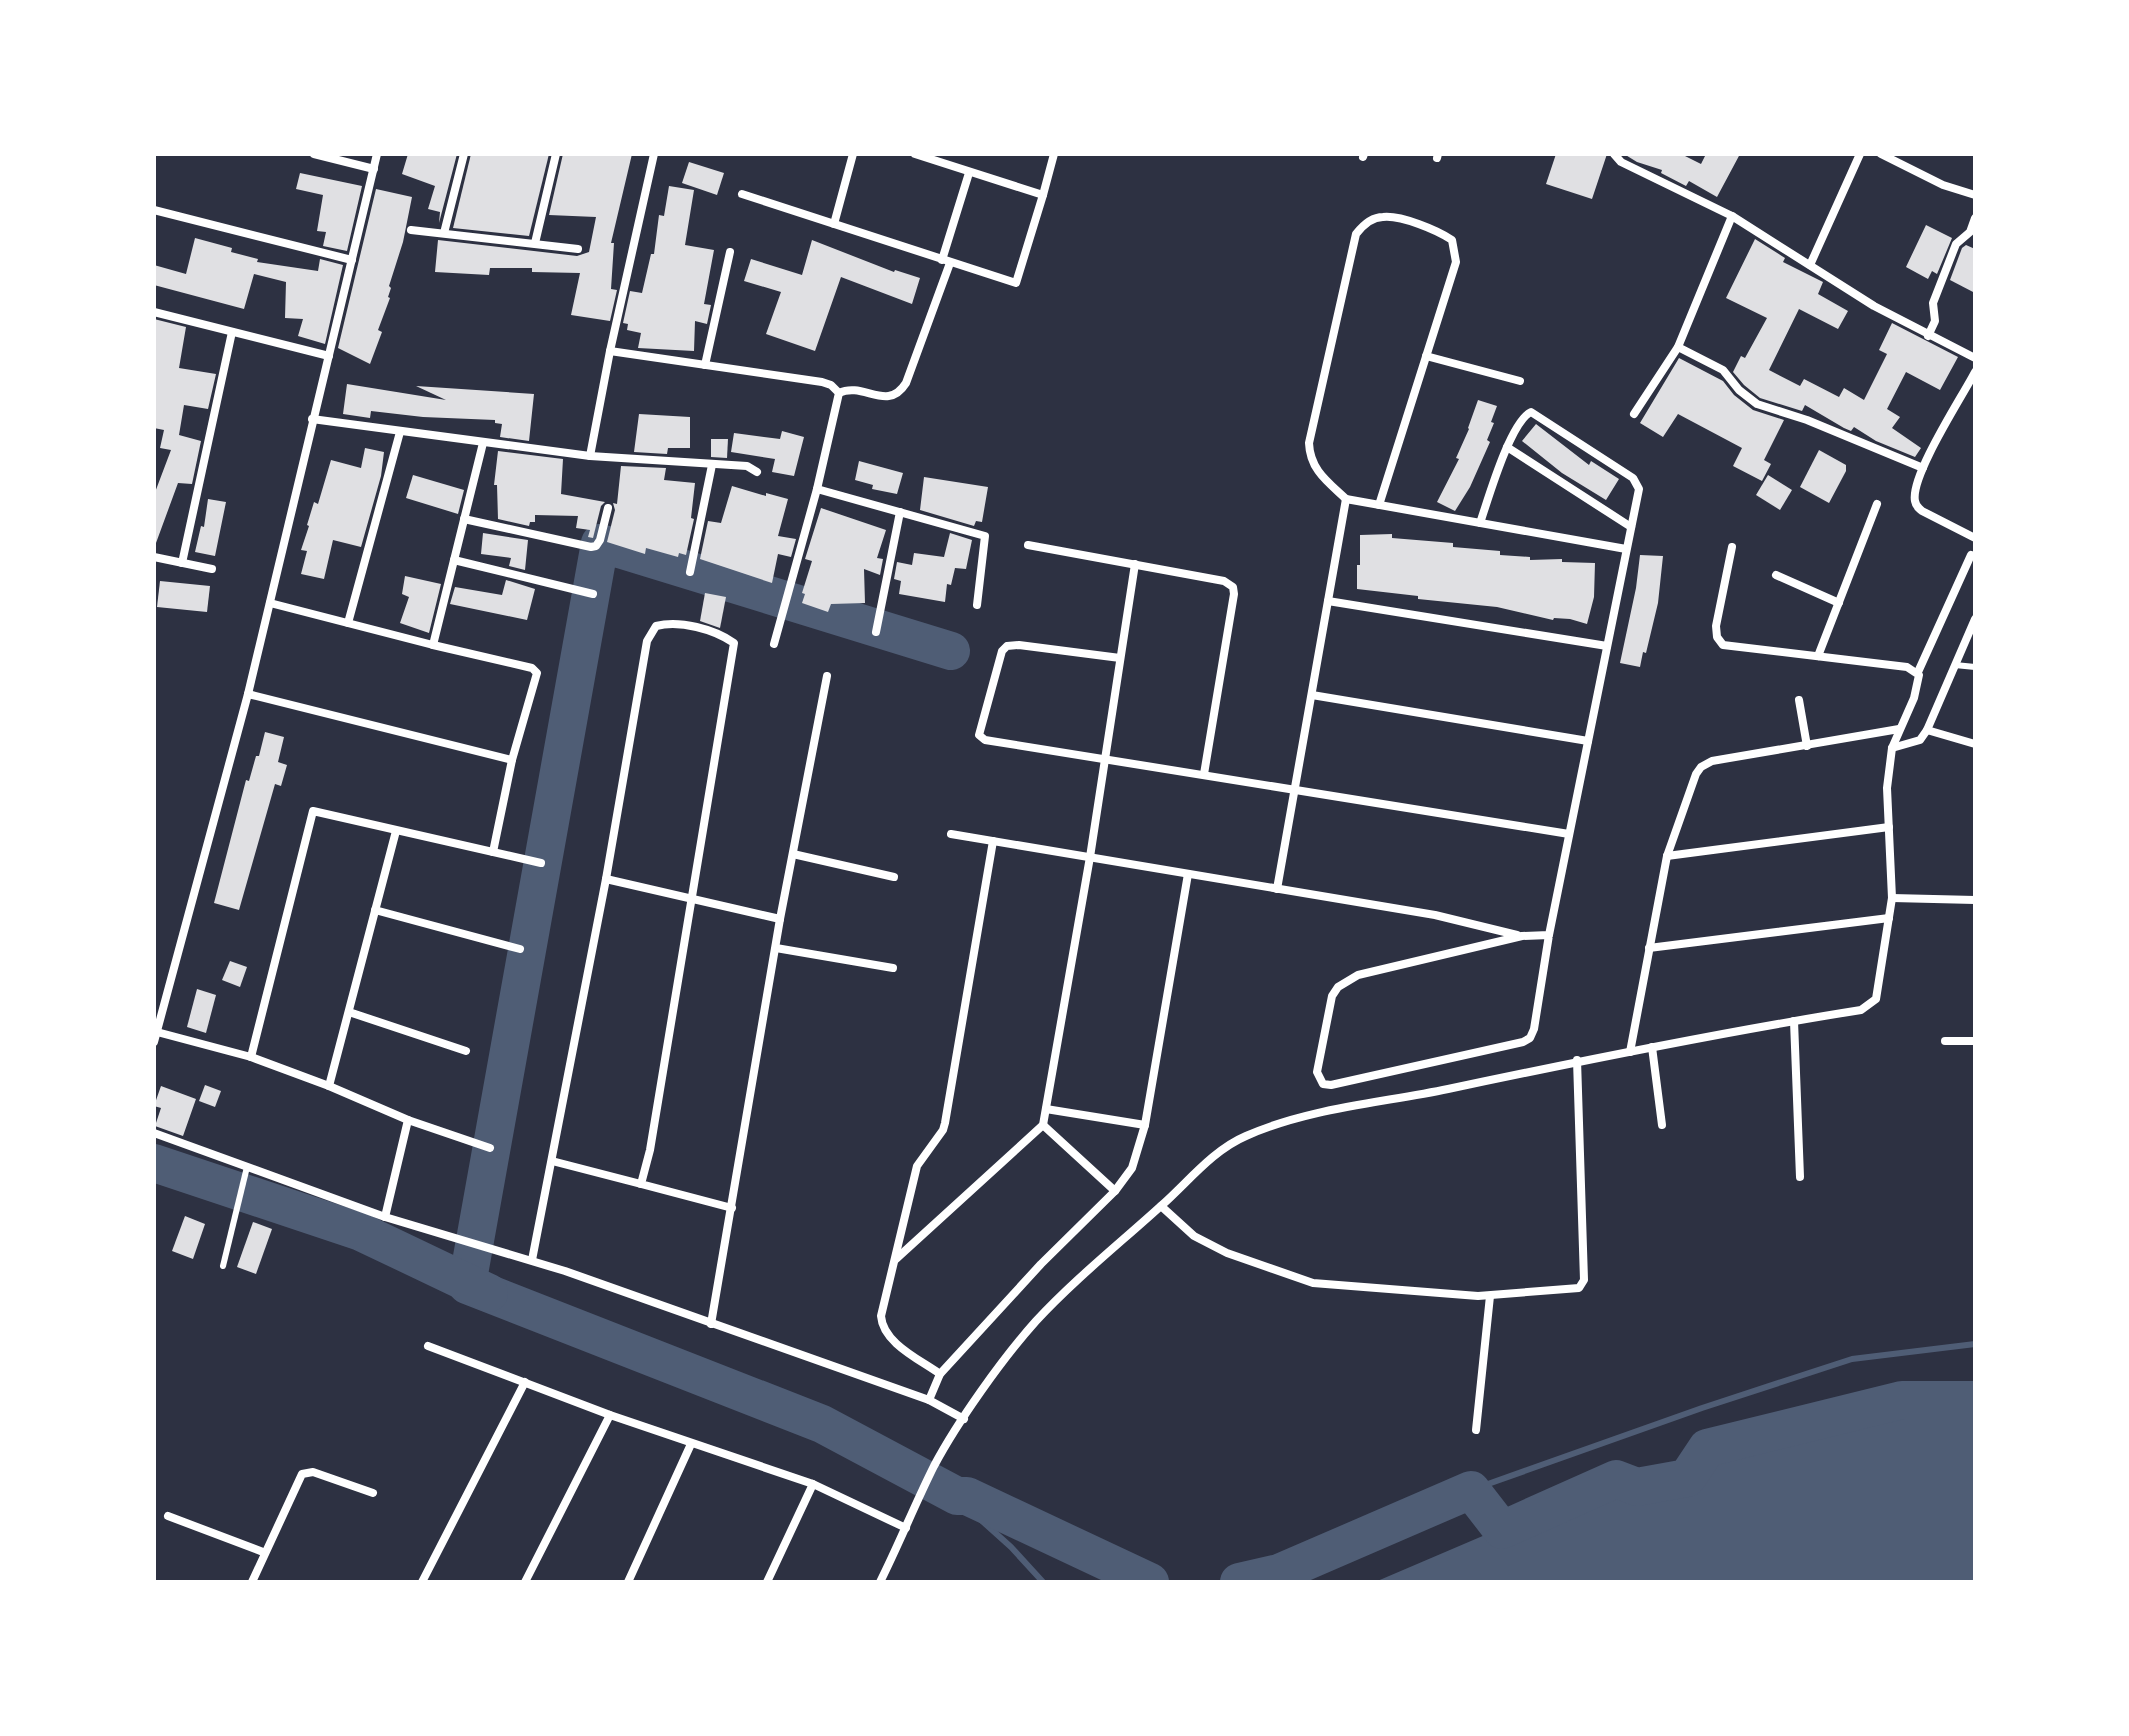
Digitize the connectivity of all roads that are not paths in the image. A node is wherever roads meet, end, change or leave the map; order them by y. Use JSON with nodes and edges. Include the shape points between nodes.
{"nodes":[{"id":1,"x":314,"y":154,"type":"edge"},
{"id":2,"x":377,"y":154,"type":"edge"},
{"id":3,"x":464,"y":154,"type":"edge"},
{"id":4,"x":556,"y":154,"type":"edge"},
{"id":5,"x":654,"y":154,"type":"edge"},
{"id":6,"x":853,"y":154,"type":"edge"},
{"id":7,"x":915,"y":154,"type":"edge"},
{"id":8,"x":1054,"y":154,"type":"edge"},
{"id":9,"x":1614,"y":154,"type":"edge"},
{"id":10,"x":1860,"y":154,"type":"edge"},
{"id":11,"x":1881,"y":154,"type":"edge"},
{"id":12,"x":374,"y":169,"type":"junction"},
{"id":13,"x":969,"y":173,"type":"junction"},
{"id":14,"x":742,"y":194,"type":"dead end"},
{"id":15,"x":1043,"y":195,"type":"junction"},
{"id":16,"x":1975,"y":195,"type":"edge"},
{"id":17,"x":154,"y":210,"type":"edge"},
{"id":18,"x":1732,"y":216,"type":"junction"},
{"id":19,"x":1975,"y":218,"type":"edge"},
{"id":20,"x":834,"y":224,"type":"junction"},
{"id":21,"x":411,"y":230,"type":"dead end"},
{"id":22,"x":444,"y":233,"type":"junction"},
{"id":23,"x":535,"y":243,"type":"junction"},
{"id":24,"x":578,"y":249,"type":"dead end"},
{"id":25,"x":730,"y":252,"type":"dead end"},
{"id":26,"x":352,"y":260,"type":"junction"},
{"id":27,"x":946,"y":262,"type":"junction"},
{"id":28,"x":1810,"y":265,"type":"junction"},
{"id":29,"x":154,"y":312,"type":"edge"},
{"id":30,"x":232,"y":332,"type":"junction"},
{"id":31,"x":1928,"y":336,"type":"junction"},
{"id":32,"x":1678,"y":347,"type":"junction"},
{"id":33,"x":610,"y":351,"type":"junction"},
{"id":34,"x":329,"y":356,"type":"junction"},
{"id":35,"x":1426,"y":356,"type":"junction"},
{"id":36,"x":1975,"y":358,"type":"edge"},
{"id":37,"x":705,"y":365,"type":"junction"},
{"id":38,"x":1975,"y":372,"type":"edge"},
{"id":39,"x":1520,"y":381,"type":"dead end"},
{"id":40,"x":839,"y":393,"type":"junction"},
{"id":41,"x":1634,"y":414,"type":"dead end"},
{"id":42,"x":312,"y":419,"type":"junction"},
{"id":43,"x":400,"y":432,"type":"junction"},
{"id":44,"x":483,"y":443,"type":"junction"},
{"id":45,"x":1507,"y":447,"type":"junction"},
{"id":46,"x":590,"y":456,"type":"junction"},
{"id":47,"x":712,"y":465,"type":"junction"},
{"id":48,"x":1923,"y":468,"type":"junction"},
{"id":49,"x":757,"y":472,"type":"dead end"},
{"id":50,"x":817,"y":489,"type":"junction"},
{"id":51,"x":1346,"y":499,"type":"junction"},
{"id":52,"x":1877,"y":504,"type":"dead end"},
{"id":53,"x":1379,"y":505,"type":"junction"},
{"id":54,"x":608,"y":508,"type":"dead end"},
{"id":55,"x":900,"y":512,"type":"junction"},
{"id":56,"x":464,"y":519,"type":"junction"},
{"id":57,"x":1480,"y":523,"type":"junction"},
{"id":58,"x":1631,"y":527,"type":"junction"},
{"id":59,"x":1975,"y":538,"type":"edge"},
{"id":60,"x":1028,"y":545,"type":"dead end"},
{"id":61,"x":1732,"y":547,"type":"dead end"},
{"id":62,"x":1626,"y":549,"type":"junction"},
{"id":63,"x":1971,"y":555,"type":"dead end"},
{"id":64,"x":154,"y":557,"type":"edge"},
{"id":65,"x":454,"y":560,"type":"junction"},
{"id":66,"x":182,"y":563,"type":"junction"},
{"id":67,"x":1135,"y":564,"type":"junction"},
{"id":68,"x":212,"y":569,"type":"dead end"},
{"id":69,"x":690,"y":572,"type":"dead end"},
{"id":70,"x":1776,"y":575,"type":"dead end"},
{"id":71,"x":593,"y":594,"type":"dead end"},
{"id":72,"x":1328,"y":601,"type":"junction"},
{"id":73,"x":270,"y":603,"type":"junction"},
{"id":74,"x":1839,"y":603,"type":"junction"},
{"id":75,"x":977,"y":605,"type":"dead end"},
{"id":76,"x":1975,"y":619,"type":"edge"},
{"id":77,"x":348,"y":623,"type":"junction"},
{"id":78,"x":876,"y":632,"type":"dead end"},
{"id":79,"x":774,"y":644,"type":"dead end"},
{"id":80,"x":433,"y":645,"type":"junction"},
{"id":81,"x":1607,"y":646,"type":"junction"},
{"id":82,"x":1818,"y":656,"type":"junction"},
{"id":83,"x":1120,"y":658,"type":"junction"},
{"id":84,"x":1955,"y":665,"type":"junction"},
{"id":85,"x":1975,"y":667,"type":"edge"},
{"id":86,"x":1918,"y":672,"type":"junction"},
{"id":87,"x":827,"y":676,"type":"dead end"},
{"id":88,"x":248,"y":694,"type":"junction"},
{"id":89,"x":1312,"y":695,"type":"junction"},
{"id":90,"x":1799,"y":700,"type":"dead end"},
{"id":91,"x":1899,"y":729,"type":"junction"},
{"id":92,"x":1927,"y":730,"type":"junction"},
{"id":93,"x":1588,"y":741,"type":"junction"},
{"id":94,"x":1975,"y":744,"type":"edge"},
{"id":95,"x":1807,"y":746,"type":"junction"},
{"id":96,"x":1892,"y":748,"type":"junction"},
{"id":97,"x":512,"y":760,"type":"junction"},
{"id":98,"x":1104,"y":760,"type":"junction"},
{"id":99,"x":1204,"y":774,"type":"junction"},
{"id":100,"x":1295,"y":789,"type":"junction"},
{"id":101,"x":1889,"y":827,"type":"junction"},
{"id":102,"x":396,"y":831,"type":"junction"},
{"id":103,"x":951,"y":834,"type":"dead end"},
{"id":104,"x":1569,"y":834,"type":"junction"},
{"id":105,"x":993,"y":841,"type":"junction"},
{"id":106,"x":493,"y":852,"type":"junction"},
{"id":107,"x":793,"y":854,"type":"junction"},
{"id":108,"x":1667,"y":856,"type":"junction"},
{"id":109,"x":1090,"y":857,"type":"junction"},
{"id":110,"x":541,"y":863,"type":"dead end"},
{"id":111,"x":1188,"y":874,"type":"junction"},
{"id":112,"x":894,"y":877,"type":"dead end"},
{"id":113,"x":606,"y":879,"type":"junction"},
{"id":114,"x":1277,"y":889,"type":"junction"},
{"id":115,"x":1892,"y":898,"type":"junction"},
{"id":116,"x":693,"y":899,"type":"junction"},
{"id":117,"x":1975,"y":900,"type":"edge"},
{"id":118,"x":375,"y":910,"type":"junction"},
{"id":119,"x":1889,"y":918,"type":"junction"},
{"id":120,"x":780,"y":919,"type":"junction"},
{"id":121,"x":1549,"y":935,"type":"junction"},
{"id":122,"x":1522,"y":936,"type":"junction"},
{"id":123,"x":776,"y":948,"type":"junction"},
{"id":124,"x":1649,"y":948,"type":"junction"},
{"id":125,"x":520,"y":949,"type":"dead end"},
{"id":126,"x":893,"y":968,"type":"dead end"},
{"id":127,"x":349,"y":1012,"type":"junction"},
{"id":128,"x":1794,"y":1021,"type":"junction"},
{"id":129,"x":157,"y":1032,"type":"junction"},
{"id":130,"x":1945,"y":1041,"type":"dead end"},
{"id":131,"x":1975,"y":1041,"type":"edge"},
{"id":132,"x":154,"y":1042,"type":"edge"},
{"id":133,"x":1652,"y":1047,"type":"junction"},
{"id":134,"x":466,"y":1051,"type":"dead end"},
{"id":135,"x":1630,"y":1052,"type":"junction"},
{"id":136,"x":251,"y":1057,"type":"junction"},
{"id":137,"x":1577,"y":1060,"type":"junction"},
{"id":138,"x":329,"y":1086,"type":"junction"},
{"id":139,"x":1046,"y":1109,"type":"junction"},
{"id":140,"x":408,"y":1120,"type":"junction"},
{"id":141,"x":1043,"y":1125,"type":"junction"},
{"id":142,"x":1145,"y":1125,"type":"junction"},
{"id":143,"x":1662,"y":1125,"type":"dead end"},
{"id":144,"x":154,"y":1133,"type":"edge"},
{"id":145,"x":490,"y":1148,"type":"dead end"},
{"id":146,"x":552,"y":1161,"type":"junction"},
{"id":147,"x":247,"y":1167,"type":"junction"},
{"id":148,"x":1800,"y":1177,"type":"dead end"},
{"id":149,"x":641,"y":1184,"type":"junction"},
{"id":150,"x":1115,"y":1191,"type":"junction"},
{"id":151,"x":1161,"y":1206,"type":"junction"},
{"id":152,"x":732,"y":1208,"type":"junction"},
{"id":153,"x":385,"y":1217,"type":"junction"},
{"id":154,"x":896,"y":1259,"type":"junction"},
{"id":155,"x":532,"y":1260,"type":"junction"},
{"id":156,"x":223,"y":1266,"type":"dead end"},
{"id":157,"x":1490,"y":1296,"type":"junction"},
{"id":158,"x":711,"y":1324,"type":"junction"},
{"id":159,"x":428,"y":1346,"type":"dead end"},
{"id":160,"x":940,"y":1374,"type":"junction"},
{"id":161,"x":525,"y":1382,"type":"junction"},
{"id":162,"x":929,"y":1400,"type":"junction"},
{"id":163,"x":610,"y":1415,"type":"junction"},
{"id":164,"x":964,"y":1419,"type":"junction"},
{"id":165,"x":1476,"y":1430,"type":"dead end"},
{"id":166,"x":691,"y":1444,"type":"junction"},
{"id":167,"x":813,"y":1484,"type":"junction"},
{"id":168,"x":373,"y":1493,"type":"dead end"},
{"id":169,"x":168,"y":1516,"type":"dead end"},
{"id":170,"x":906,"y":1528,"type":"junction"},
{"id":171,"x":263,"y":1552,"type":"junction"},
{"id":172,"x":252,"y":1582,"type":"edge"},
{"id":173,"x":422,"y":1582,"type":"edge"},
{"id":174,"x":525,"y":1582,"type":"edge"},
{"id":175,"x":628,"y":1582,"type":"edge"},
{"id":176,"x":767,"y":1582,"type":"edge"},
{"id":177,"x":880,"y":1582,"type":"edge"}],
"edges":[{"from":1,"to":12,"type":"street"},
{"from":2,"to":12,"type":"street"},
{"from":3,"to":22,"type":"street"},
{"from":4,"to":23,"type":"street"},
{"from":5,"to":33,"type":"street"},
{"from":6,"to":20,"type":"street"},
{"from":7,"to":13,"type":"street"},
{"from":8,"to":15,"type":"street"},
{"from":9,"to":18,"type":"street"},
{"from":10,"to":28,"type":"street"},
{"from":11,"to":16,"type":"street"},
{"from":12,"to":26,"type":"street"},
{"from":13,"to":15,"type":"street"},
{"from":13,"to":27,"type":"street"},
{"from":14,"to":20,"type":"street"},
{"from":15,"to":27,"type":"street","via":[[1016,283]]},
{"from":17,"to":26,"type":"street"},
{"from":18,"to":28,"type":"street"},
{"from":18,"to":32,"type":"street"},
{"from":19,"to":31,"type":"street","via":[[1970,232],[1956,244],[1933,303],[1935,321]]},
{"from":20,"to":27,"type":"street"},
{"from":21,"to":22,"type":"street"},
{"from":22,"to":23,"type":"street"},
{"from":23,"to":24,"type":"street"},
{"from":25,"to":37,"type":"street"},
{"from":26,"to":34,"type":"street"},
{"from":27,"to":40,"type":"street","via":[[899,393],[891,397],[848,388]]},
{"from":28,"to":31,"type":"street"},
{"from":29,"to":30,"type":"street"},
{"from":30,"to":34,"type":"street"},
{"from":30,"to":66,"type":"street"},
{"from":31,"to":36,"type":"street"},
{"from":32,"to":41,"type":"street"},
{"from":32,"to":48,"type":"street","via":[[1723,370],[1757,404]]},
{"from":33,"to":37,"type":"street"},
{"from":33,"to":46,"type":"street"},
{"from":34,"to":42,"type":"street"},
{"from":35,"to":39,"type":"street"},
{"from":35,"to":51,"type":"street","via":[[1456,262],[1452,240],[1380,216],[1356,234],[1309,443],[1316,471]]},
{"from":35,"to":53,"type":"street"},
{"from":37,"to":40,"type":"street","via":[[822,382]]},
{"from":38,"to":48,"type":"street"},
{"from":40,"to":50,"type":"street"},
{"from":42,"to":43,"type":"street"},
{"from":42,"to":73,"type":"street"},
{"from":43,"to":44,"type":"street"},
{"from":43,"to":77,"type":"street"},
{"from":44,"to":46,"type":"street"},
{"from":44,"to":56,"type":"street"},
{"from":45,"to":57,"type":"street"},
{"from":45,"to":58,"type":"street"},
{"from":45,"to":58,"type":"street","via":[[1525,415],[1535,413],[1638,483]]},
{"from":46,"to":47,"type":"street"},
{"from":47,"to":49,"type":"street","via":[[747,466]]},
{"from":47,"to":69,"type":"street"},
{"from":48,"to":59,"type":"street","via":[[1917,506]]},
{"from":50,"to":55,"type":"street"},
{"from":50,"to":79,"type":"street"},
{"from":51,"to":53,"type":"street"},
{"from":51,"to":72,"type":"street"},
{"from":52,"to":74,"type":"street"},
{"from":53,"to":57,"type":"street"},
{"from":54,"to":56,"type":"street","via":[[600,540],[591,547]]},
{"from":55,"to":75,"type":"street","via":[[985,536]]},
{"from":55,"to":78,"type":"street"},
{"from":56,"to":65,"type":"street"},
{"from":57,"to":62,"type":"street"},
{"from":58,"to":62,"type":"street"},
{"from":60,"to":67,"type":"street"},
{"from":61,"to":82,"type":"street","via":[[1716,626],[1723,645]]},
{"from":62,"to":81,"type":"street"},
{"from":63,"to":86,"type":"street"},
{"from":64,"to":66,"type":"street"},
{"from":65,"to":71,"type":"street"},
{"from":65,"to":80,"type":"street"},
{"from":66,"to":68,"type":"street"},
{"from":67,"to":83,"type":"street"},
{"from":67,"to":99,"type":"street","via":[[1233,587]]},
{"from":70,"to":74,"type":"street"},
{"from":72,"to":81,"type":"street"},
{"from":72,"to":89,"type":"street"},
{"from":73,"to":77,"type":"street"},
{"from":73,"to":88,"type":"street"},
{"from":74,"to":82,"type":"street"},
{"from":76,"to":84,"type":"street"},
{"from":77,"to":80,"type":"street"},
{"from":80,"to":97,"type":"street","via":[[537,673]]},
{"from":81,"to":93,"type":"street"},
{"from":82,"to":86,"type":"street"},
{"from":83,"to":98,"type":"street"},
{"from":83,"to":98,"type":"street","via":[[1007,646],[979,730],[985,740]]},
{"from":84,"to":85,"type":"lane"},
{"from":84,"to":92,"type":"street"},
{"from":86,"to":91,"type":"street","via":[[1914,698]]},
{"from":87,"to":107,"type":"street"},
{"from":88,"to":97,"type":"street"},
{"from":88,"to":129,"type":"street"},
{"from":89,"to":93,"type":"street"},
{"from":89,"to":100,"type":"street"},
{"from":90,"to":95,"type":"street"},
{"from":91,"to":95,"type":"street"},
{"from":91,"to":96,"type":"street"},
{"from":92,"to":94,"type":"street"},
{"from":92,"to":96,"type":"street","via":[[1920,740]]},
{"from":93,"to":104,"type":"street"},
{"from":95,"to":108,"type":"street","via":[[1701,767]]},
{"from":96,"to":101,"type":"street"},
{"from":97,"to":106,"type":"street"},
{"from":98,"to":99,"type":"street"},
{"from":98,"to":109,"type":"street"},
{"from":99,"to":100,"type":"street"},
{"from":100,"to":104,"type":"street"},
{"from":100,"to":114,"type":"street"},
{"from":101,"to":108,"type":"street"},
{"from":101,"to":115,"type":"street"},
{"from":102,"to":106,"type":"street"},
{"from":102,"to":118,"type":"street"},
{"from":102,"to":136,"type":"street","via":[[313,811]]},
{"from":103,"to":105,"type":"street"},
{"from":104,"to":121,"type":"street"},
{"from":105,"to":109,"type":"street"},
{"from":105,"to":154,"type":"street","via":[[945,1123],[917,1166]]},
{"from":106,"to":110,"type":"street"},
{"from":107,"to":112,"type":"street"},
{"from":107,"to":120,"type":"street"},
{"from":108,"to":124,"type":"street"},
{"from":109,"to":111,"type":"street"},
{"from":109,"to":139,"type":"street"},
{"from":111,"to":114,"type":"street"},
{"from":111,"to":142,"type":"street"},
{"from":113,"to":116,"type":"street"},
{"from":113,"to":116,"type":"street","via":[[647,641],[656,626],[669,623],[708,631],[734,643]]},
{"from":113,"to":146,"type":"street"},
{"from":114,"to":122,"type":"street","via":[[1435,915]]},
{"from":115,"to":117,"type":"street"},
{"from":115,"to":119,"type":"street"},
{"from":116,"to":120,"type":"street"},
{"from":116,"to":149,"type":"street"},
{"from":118,"to":125,"type":"street"},
{"from":118,"to":127,"type":"street"},
{"from":119,"to":124,"type":"street"},
{"from":119,"to":128,"type":"street","via":[[1881,983],[1870,1006]]},
{"from":120,"to":123,"type":"street"},
{"from":121,"to":122,"type":"street"},
{"from":121,"to":122,"type":"street","via":[[1530,1038],[1331,1085],[1318,1078],[1332,996],[1347,980]]},
{"from":123,"to":126,"type":"street"},
{"from":123,"to":152,"type":"street"},
{"from":124,"to":135,"type":"street"},
{"from":127,"to":134,"type":"street"},
{"from":127,"to":138,"type":"street"},
{"from":128,"to":133,"type":"street"},
{"from":128,"to":148,"type":"street"},
{"from":129,"to":132,"type":"street"},
{"from":129,"to":136,"type":"street"},
{"from":130,"to":131,"type":"street"},
{"from":133,"to":135,"type":"street"},
{"from":133,"to":143,"type":"street"},
{"from":135,"to":137,"type":"street"},
{"from":136,"to":138,"type":"street"},
{"from":137,"to":151,"type":"street","via":[[1299,1118],[1244,1136],[1214,1156]]},
{"from":137,"to":157,"type":"street","via":[[1584,1280],[1570,1290]]},
{"from":138,"to":140,"type":"street"},
{"from":139,"to":141,"type":"street"},
{"from":139,"to":142,"type":"street"},
{"from":140,"to":145,"type":"street"},
{"from":140,"to":153,"type":"street"},
{"from":141,"to":150,"type":"street"},
{"from":141,"to":154,"type":"street"},
{"from":142,"to":150,"type":"street","via":[[1132,1168]]},
{"from":144,"to":147,"type":"street"},
{"from":146,"to":149,"type":"street"},
{"from":146,"to":155,"type":"street"},
{"from":147,"to":153,"type":"street"},
{"from":147,"to":156,"type":"lane"},
{"from":149,"to":152,"type":"street"},
{"from":150,"to":160,"type":"street"},
{"from":151,"to":157,"type":"street","via":[[1194,1236],[1227,1253],[1313,1283]]},
{"from":151,"to":164,"type":"street","via":[[1034,1324]]},
{"from":152,"to":158,"type":"street"},
{"from":153,"to":155,"type":"street"},
{"from":154,"to":160,"type":"street","via":[[882,1327]]},
{"from":155,"to":158,"type":"street"},
{"from":157,"to":165,"type":"street"},
{"from":158,"to":162,"type":"street"},
{"from":159,"to":161,"type":"street"},
{"from":160,"to":162,"type":"street"},
{"from":161,"to":163,"type":"street"},
{"from":161,"to":173,"type":"street"},
{"from":162,"to":164,"type":"street"},
{"from":163,"to":166,"type":"street"},
{"from":163,"to":174,"type":"street"},
{"from":164,"to":170,"type":"street","via":[[935,1464]]},
{"from":166,"to":167,"type":"street"},
{"from":166,"to":175,"type":"street"},
{"from":167,"to":170,"type":"street"},
{"from":167,"to":176,"type":"street"},
{"from":168,"to":171,"type":"street","via":[[313,1472],[302,1474]]},
{"from":169,"to":171,"type":"street"},
{"from":170,"to":177,"type":"street"},
{"from":171,"to":172,"type":"street"}]}
